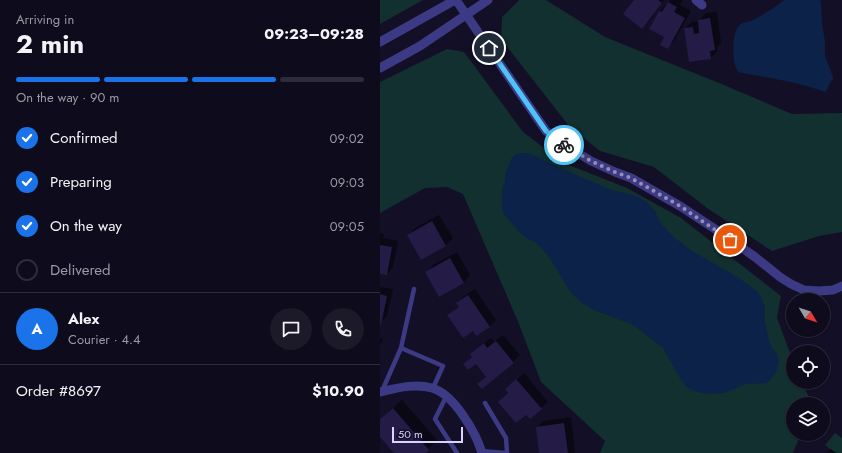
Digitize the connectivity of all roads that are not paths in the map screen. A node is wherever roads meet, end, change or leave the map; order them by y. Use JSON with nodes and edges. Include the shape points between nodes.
{"nodes":[{"id":1,"x":456,"y":0,"type":"edge"},
{"id":2,"x":488,"y":0,"type":"edge"},
{"id":3,"x":466,"y":15,"type":"junction"},
{"id":4,"x":380,"y":42,"type":"edge"},
{"id":5,"x":380,"y":68,"type":"edge"},
{"id":6,"x":842,"y":286,"type":"edge"},
{"id":7,"x":414,"y":289,"type":"dead end"},
{"id":8,"x":401,"y":348,"type":"junction"},
{"id":9,"x":432,"y":388,"type":"junction"},
{"id":10,"x":381,"y":392,"type":"edge"},
{"id":11,"x":446,"y":397,"type":"junction"},
{"id":12,"x":485,"y":402,"type":"dead end"},
{"id":13,"x":481,"y":452,"type":"edge"},
{"id":14,"x":457,"y":453,"type":"edge"},
{"id":15,"x":506,"y":453,"type":"edge"}],
"edges":[{"from":1,"to":3,"type":"street"},
{"from":1,"to":4,"type":"street"},
{"from":2,"to":3,"type":"street"},
{"from":3,"to":5,"type":"street","via":[[420,46]]},
{"from":3,"to":6,"type":"street","via":[[546,131],[568,147],[680,206],[791,284],[804,290],[819,291]]},
{"from":7,"to":8,"type":"lane"},
{"from":8,"to":9,"type":"lane","via":[[443,366]]},
{"from":8,"to":10,"type":"lane"},
{"from":9,"to":10,"type":"street","via":[[408,386]]},
{"from":9,"to":11,"type":"street"},
{"from":11,"to":13,"type":"street","via":[[469,425]]},
{"from":11,"to":14,"type":"lane","via":[[435,419]]},
{"from":12,"to":15,"type":"lane","via":[[506,438]]},
{"from":13,"to":15,"type":"lane"}]}
